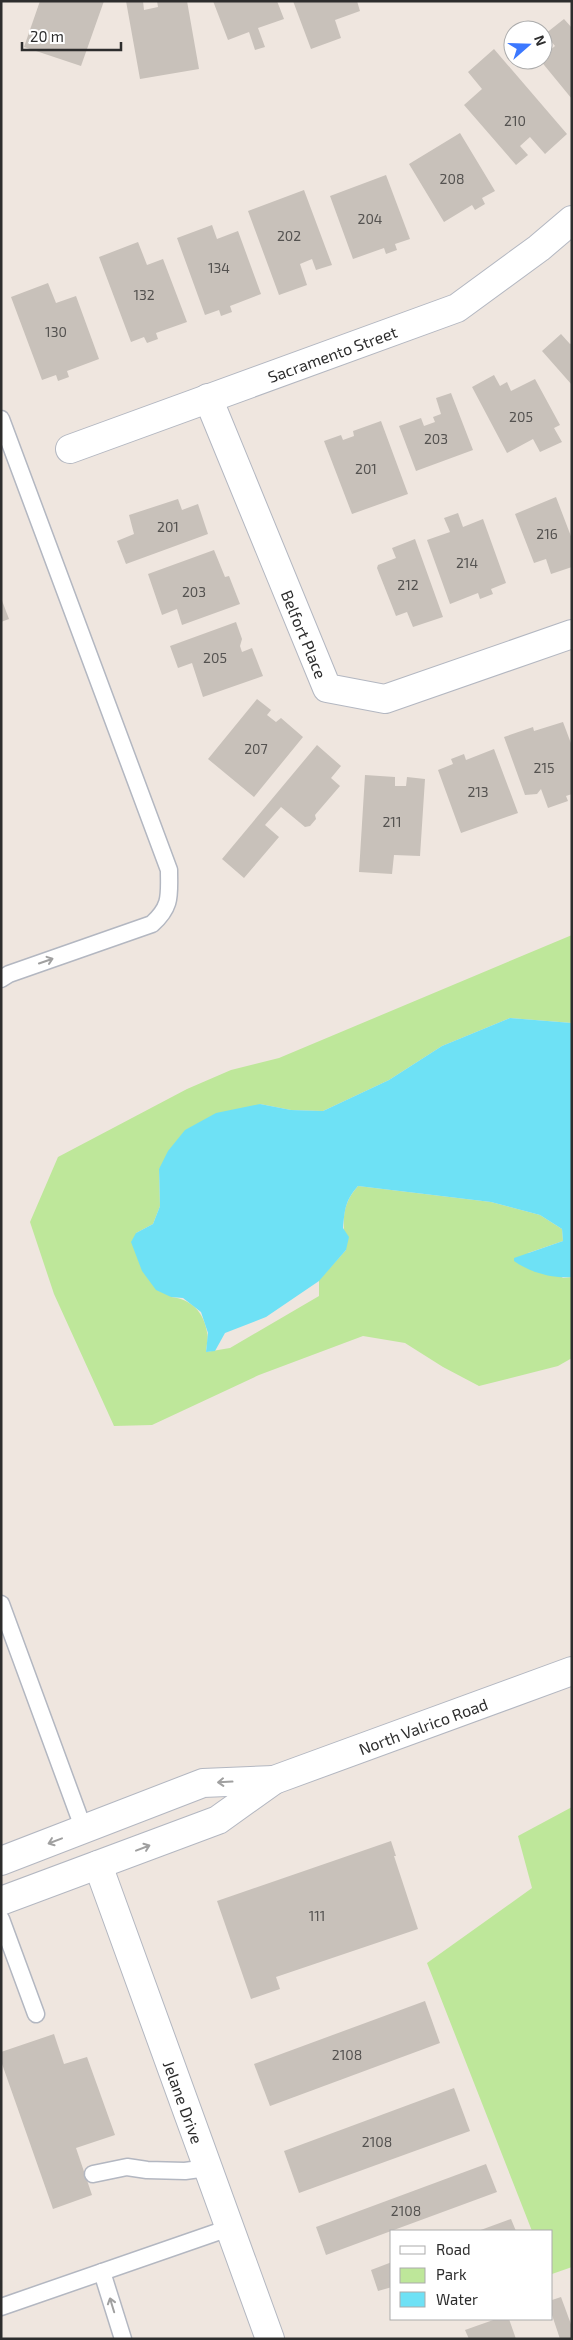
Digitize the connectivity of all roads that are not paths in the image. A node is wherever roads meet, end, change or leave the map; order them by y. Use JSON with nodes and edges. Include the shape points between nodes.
{"nodes":[{"id":1,"x":572,"y":220,"type":"edge"},
{"id":2,"x":208,"y":398,"type":"junction"},
{"id":3,"x":1,"y":419,"type":"edge"},
{"id":4,"x":70,"y":449,"type":"dead end"},
{"id":5,"x":572,"y":634,"type":"edge"},
{"id":6,"x":1,"y":978,"type":"edge"},
{"id":7,"x":2,"y":1607,"type":"edge"},
{"id":8,"x":572,"y":1671,"type":"edge"},
{"id":9,"x":274,"y":1780,"type":"junction"},
{"id":10,"x":84,"y":1830,"type":"junction"},
{"id":11,"x":1,"y":1861,"type":"edge"},
{"id":12,"x":98,"y":1865,"type":"junction"},
{"id":13,"x":1,"y":1901,"type":"edge"},
{"id":14,"x":1,"y":1919,"type":"edge"},
{"id":15,"x":36,"y":2014,"type":"dead end"},
{"id":16,"x":207,"y":2168,"type":"junction"},
{"id":17,"x":94,"y":2174,"type":"dead end"},
{"id":18,"x":229,"y":2228,"type":"junction"},
{"id":19,"x":102,"y":2272,"type":"junction"},
{"id":20,"x":1,"y":2306,"type":"edge"},
{"id":21,"x":123,"y":2339,"type":"edge"},
{"id":22,"x":270,"y":2339,"type":"edge"}],
"edges":[{"from":1,"to":2,"type":"street","name":"Sacramento Street","via":[[457,308]]},
{"from":2,"to":4,"type":"street","name":"Sacramento Street"},
{"from":2,"to":5,"type":"street","name":"Belfort Place","via":[[327,688],[385,699]]},
{"from":6,"to":3,"type":"lane","one_way":true,"via":[[152,924],[163,914],[168,903],[168,870]]},
{"from":7,"to":10,"type":"lane"},
{"from":8,"to":9,"type":"street","name":"North Valrico Road"},
{"from":9,"to":10,"type":"street","name":"North Valrico Road","one_way":true,"via":[[203,1783]]},
{"from":12,"to":9,"type":"street","name":"North Valrico Road","one_way":true,"via":[[218,1820]]},
{"from":10,"to":11,"type":"street","name":"North Valrico Road","one_way":true},
{"from":12,"to":13,"type":"street","name":"North Valrico Road"},
{"from":12,"to":16,"type":"street","name":"Jelane Drive"},
{"from":14,"to":15,"type":"lane"},
{"from":16,"to":17,"type":"lane","via":[[185,2171],[127,2167]]},
{"from":16,"to":18,"type":"street","name":"Jelane Drive"},
{"from":18,"to":19,"type":"lane"},
{"from":18,"to":22,"type":"street","name":"Jelane Drive"},
{"from":19,"to":20,"type":"lane"},
{"from":21,"to":19,"type":"lane","one_way":true}]}
